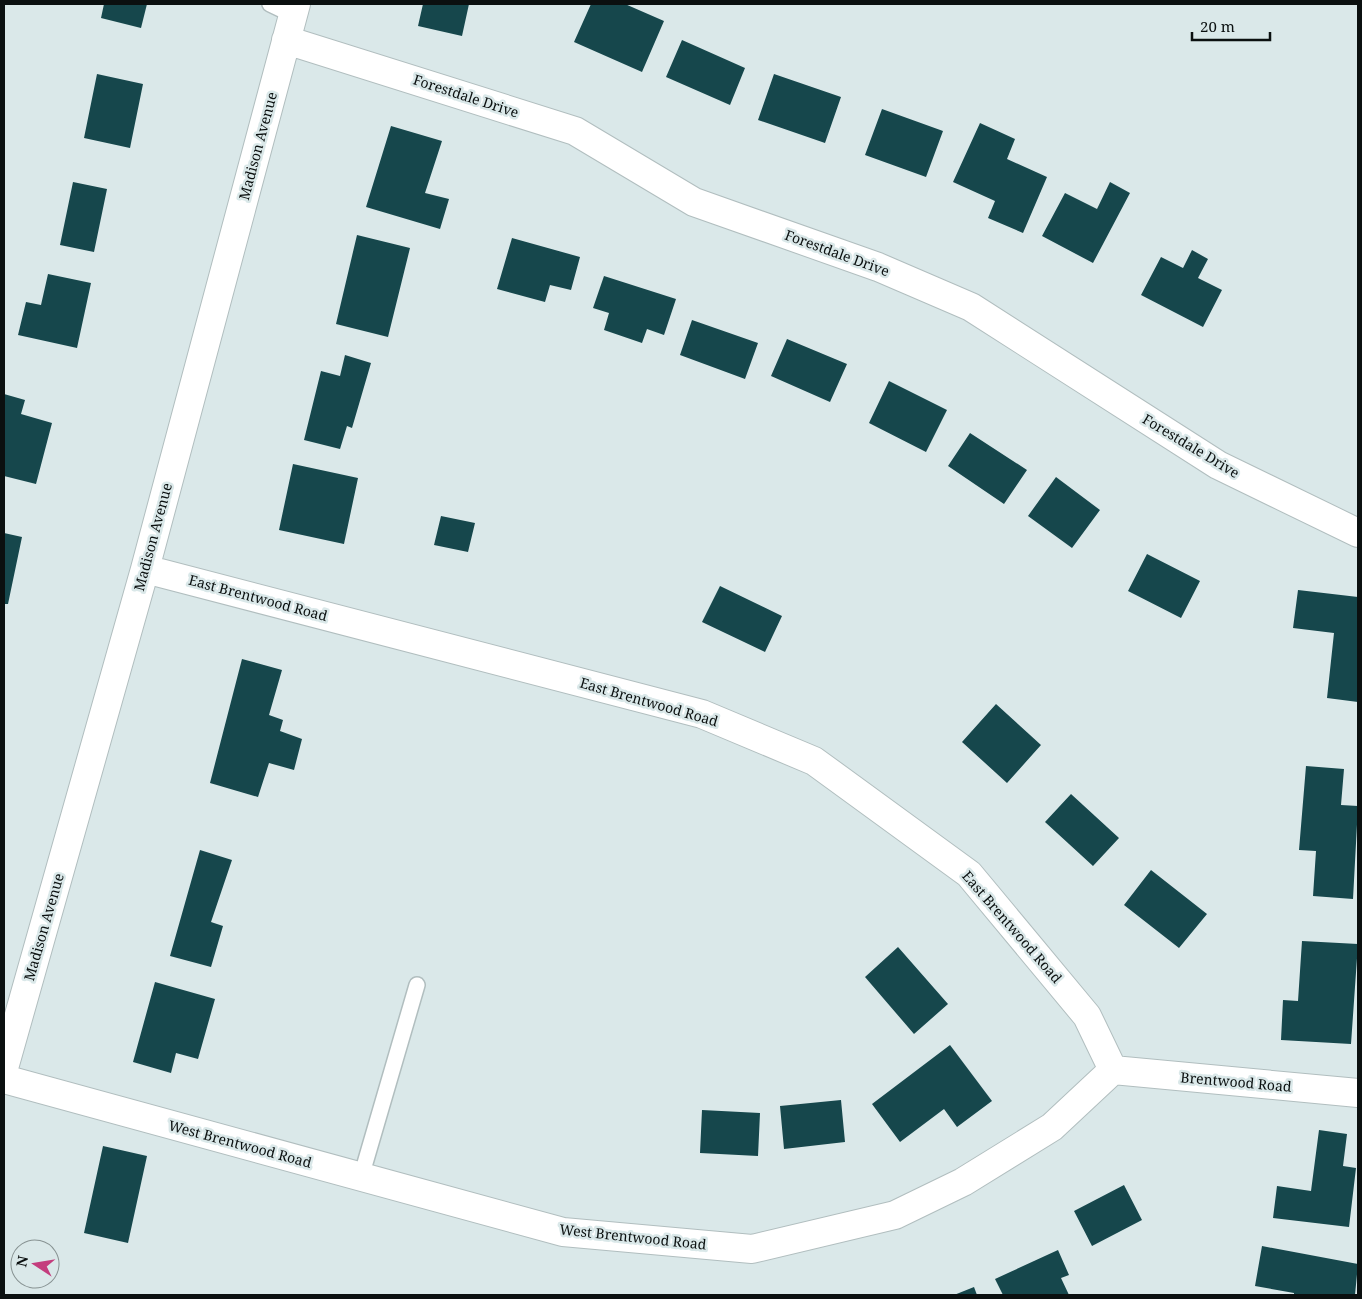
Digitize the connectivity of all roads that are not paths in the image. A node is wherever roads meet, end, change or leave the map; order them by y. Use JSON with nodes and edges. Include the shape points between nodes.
{"nodes":[{"id":1,"x":286,"y":16,"type":"edge"},
{"id":2,"x":1358,"y":533,"type":"edge"},
{"id":3,"x":145,"y":569,"type":"junction"},
{"id":4,"x":417,"y":985,"type":"dead end"},
{"id":5,"x":4,"y":1068,"type":"edge"},
{"id":6,"x":1113,"y":1070,"type":"junction"},
{"id":7,"x":4,"y":1079,"type":"edge"},
{"id":8,"x":1358,"y":1093,"type":"edge"},
{"id":9,"x":362,"y":1177,"type":"junction"}],
"edges":[{"from":1,"to":2,"type":"street","name":"Forestdale Drive","via":[[575,131],[694,202],[878,266],[971,306],[1218,465]]},
{"from":1,"to":3,"type":"street","name":"Madison Avenue"},
{"from":3,"to":5,"type":"street","name":"Madison Avenue"},
{"from":3,"to":6,"type":"street","name":"East Brentwood Road","via":[[702,714],[814,761],[969,874],[1087,1016]]},
{"from":4,"to":9,"type":"lane"},
{"from":6,"to":8,"type":"street","name":"Brentwood Road"},
{"from":6,"to":9,"type":"street","name":"West Brentwood Road","via":[[1052,1126],[963,1182],[894,1214],[752,1249],[562,1232]]},
{"from":7,"to":9,"type":"street","name":"West Brentwood Road"}]}
